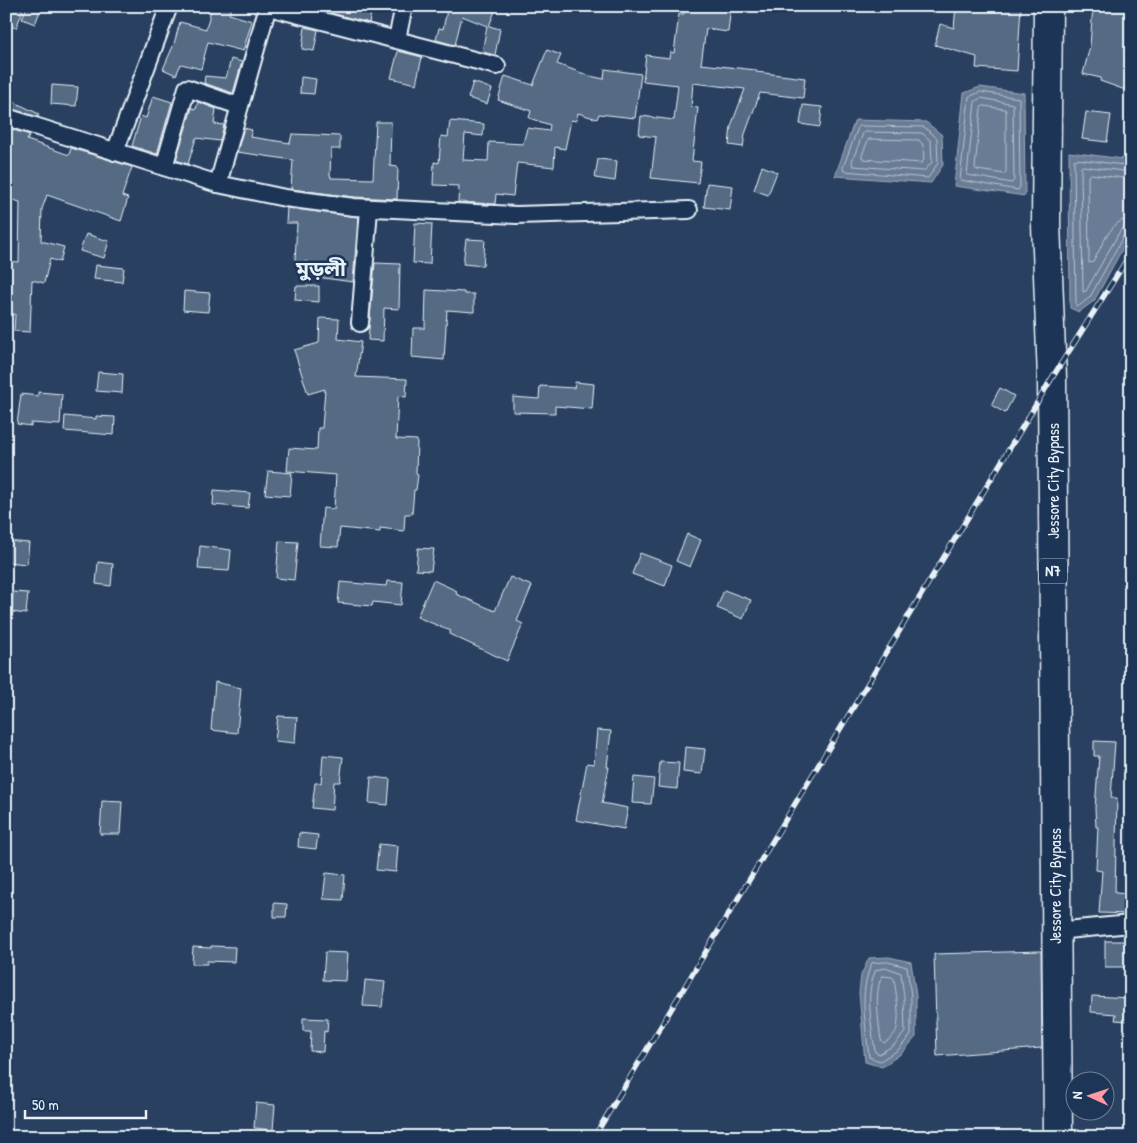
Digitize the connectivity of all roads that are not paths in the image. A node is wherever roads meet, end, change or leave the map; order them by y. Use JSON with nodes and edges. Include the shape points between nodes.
{"nodes":[{"id":1,"x":169,"y":6,"type":"edge"},
{"id":2,"x":267,"y":6,"type":"edge"},
{"id":3,"x":404,"y":6,"type":"edge"},
{"id":4,"x":1048,"y":6,"type":"edge"},
{"id":5,"x":397,"y":39,"type":"junction"},
{"id":6,"x":497,"y":66,"type":"dead end"},
{"id":7,"x":239,"y":106,"type":"junction"},
{"id":8,"x":6,"y":117,"type":"edge"},
{"id":9,"x":115,"y":152,"type":"junction"},
{"id":10,"x":164,"y":167,"type":"junction"},
{"id":11,"x":218,"y":184,"type":"junction"},
{"id":12,"x":369,"y":209,"type":"junction"},
{"id":13,"x":689,"y":210,"type":"dead end"},
{"id":14,"x":360,"y":323,"type":"dead end"},
{"id":15,"x":1131,"y":924,"type":"edge"},
{"id":16,"x":1055,"y":931,"type":"junction"},
{"id":17,"x":1058,"y":1137,"type":"edge"}],
"edges":[{"from":1,"to":9,"type":"street"},
{"from":2,"to":5,"type":"street"},
{"from":2,"to":7,"type":"street"},
{"from":3,"to":5,"type":"street"},
{"from":4,"to":16,"type":"highway","name":"Jessore City Bypass","number":"N7","via":[[1046,224],[1052,378]]},
{"from":5,"to":6,"type":"street"},
{"from":7,"to":10,"type":"street","via":[[188,88]]},
{"from":7,"to":11,"type":"street"},
{"from":8,"to":9,"type":"street"},
{"from":9,"to":10,"type":"street"},
{"from":10,"to":11,"type":"street"},
{"from":11,"to":12,"type":"street","via":[[285,198]]},
{"from":12,"to":13,"type":"street","via":[[516,215]]},
{"from":12,"to":14,"type":"street"},
{"from":15,"to":16,"type":"street"},
{"from":16,"to":17,"type":"highway","name":"Jessore City Bypass","number":"N7"}]}
